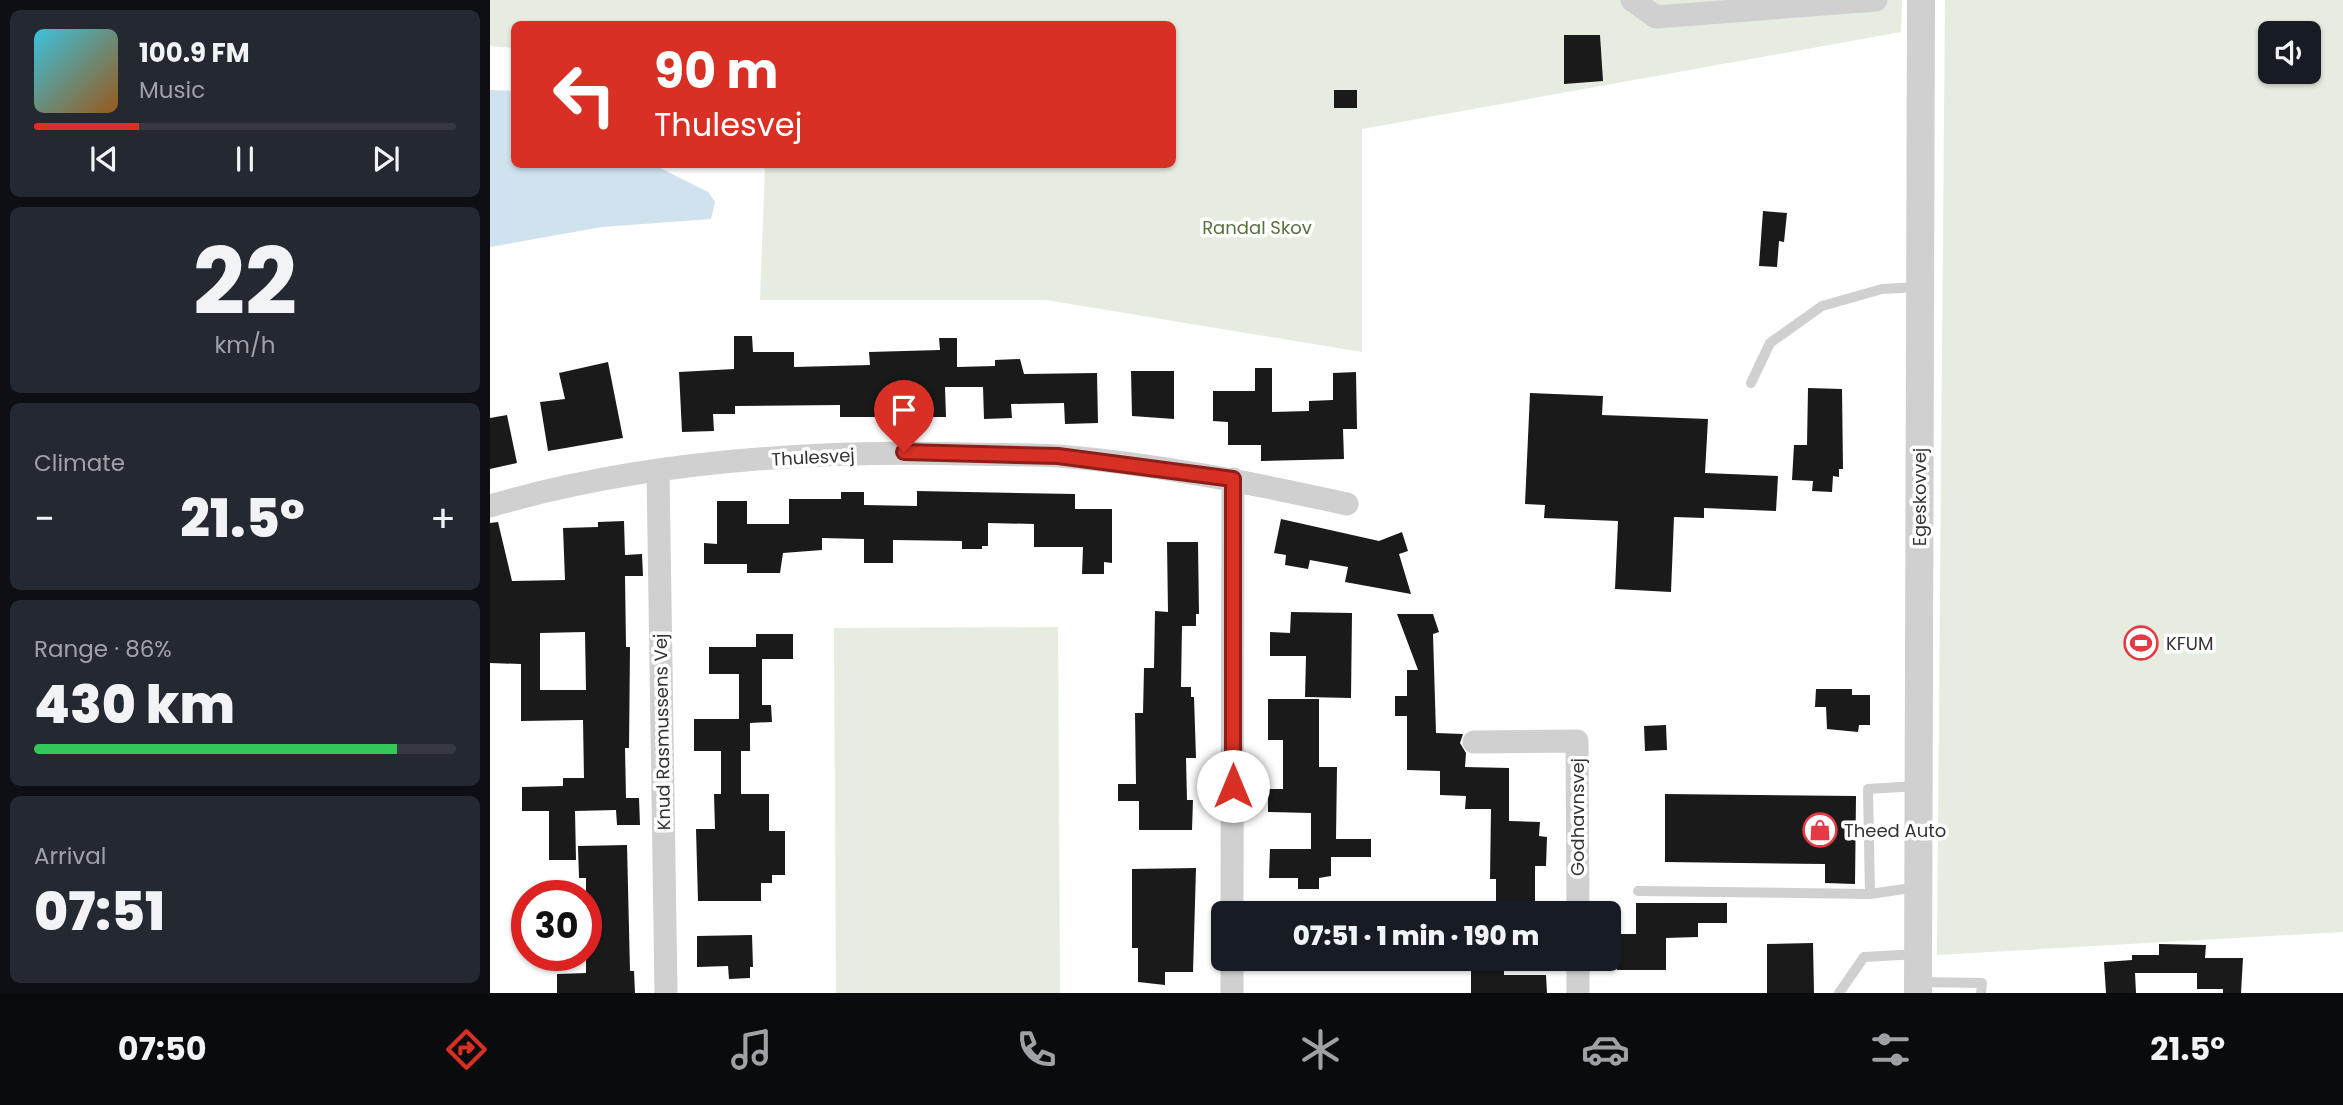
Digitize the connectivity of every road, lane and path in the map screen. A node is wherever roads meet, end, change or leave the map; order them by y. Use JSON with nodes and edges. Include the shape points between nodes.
{"nodes":[{"id":1,"x":1632,"y":0,"type":"edge"},
{"id":2,"x":1876,"y":0,"type":"edge"},
{"id":3,"x":1921,"y":0,"type":"edge"},
{"id":4,"x":1920,"y":287,"type":"junction"},
{"id":5,"x":1751,"y":383,"type":"dead end"},
{"id":6,"x":658,"y":471,"type":"junction"},
{"id":7,"x":1233,"y":479,"type":"junction"},
{"id":8,"x":1347,"y":504,"type":"dead end"},
{"id":9,"x":490,"y":506,"type":"edge"},
{"id":10,"x":1474,"y":742,"type":"dead end"},
{"id":11,"x":1918,"y":786,"type":"junction"},
{"id":12,"x":1918,"y":887,"type":"junction"},
{"id":13,"x":1638,"y":891,"type":"dead end"},
{"id":14,"x":1870,"y":894,"type":"junction"},
{"id":15,"x":1232,"y":901,"type":"edge"},
{"id":16,"x":1578,"y":901,"type":"edge"},
{"id":17,"x":1918,"y":954,"type":"junction"},
{"id":18,"x":1232,"y":971,"type":"edge"},
{"id":19,"x":1578,"y":971,"type":"edge"},
{"id":20,"x":1918,"y":987,"type":"edge"},
{"id":21,"x":666,"y":993,"type":"edge"},
{"id":22,"x":1232,"y":993,"type":"edge"},
{"id":23,"x":1578,"y":993,"type":"edge"},
{"id":24,"x":1839,"y":993,"type":"edge"},
{"id":25,"x":1982,"y":993,"type":"edge"}],
"edges":[{"from":1,"to":2,"type":"street","via":[[1657,17]]},
{"from":3,"to":4,"type":"street","name":"Egeskovvej"},
{"from":4,"to":5,"type":"lane","via":[[1882,289],[1822,306],[1770,343]]},
{"from":4,"to":11,"type":"street","name":"Egeskovvej"},
{"from":6,"to":7,"type":"street","name":"Thulesvej","via":[[771,458],[904,452],[1058,456]]},
{"from":6,"to":9,"type":"street","name":"Thulesvej"},
{"from":6,"to":21,"type":"street","name":"Knud Rasmussens Vej"},
{"from":7,"to":8,"type":"street","name":"Thulesvej"},
{"from":7,"to":15,"type":"street"},
{"from":10,"to":16,"type":"street","name":"Godhavnsvej","via":[[1577,741]]},
{"from":11,"to":12,"type":"street","name":"Egeskovvej"},
{"from":11,"to":14,"type":"lane","via":[[1868,789]]},
{"from":12,"to":14,"type":"lane"},
{"from":12,"to":17,"type":"street","name":"Egeskovvej"},
{"from":13,"to":14,"type":"lane"},
{"from":17,"to":20,"type":"street","name":"Egeskovvej"},
{"from":17,"to":24,"type":"lane","via":[[1864,957]]},
{"from":18,"to":22,"type":"street"},
{"from":19,"to":23,"type":"street"},
{"from":20,"to":25,"type":"lane","via":[[1982,983]]}]}
